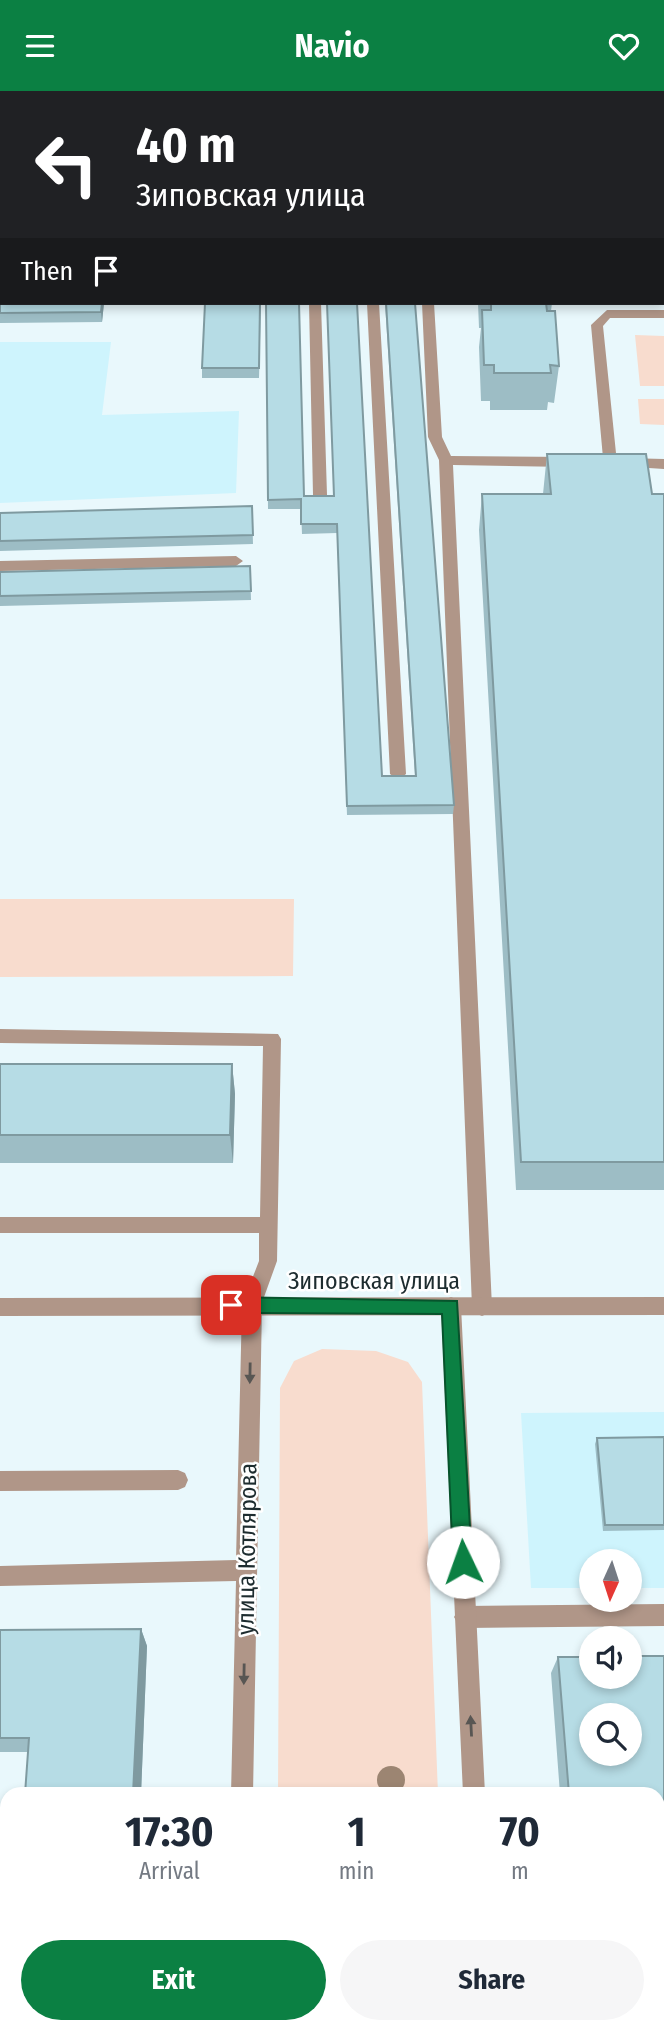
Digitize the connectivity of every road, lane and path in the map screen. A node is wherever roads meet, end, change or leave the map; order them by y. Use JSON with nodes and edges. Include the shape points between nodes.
{"nodes":[{"id":1,"x":315,"y":305,"type":"edge"},
{"id":2,"x":373,"y":305,"type":"edge"},
{"id":3,"x":428,"y":305,"type":"edge"},
{"id":4,"x":664,"y":314,"type":"edge"},
{"id":5,"x":446,"y":460,"type":"junction"},
{"id":6,"x":610,"y":463,"type":"junction"},
{"id":7,"x":664,"y":464,"type":"edge"},
{"id":8,"x":320,"y":495,"type":"edge"},
{"id":9,"x":236,"y":561,"type":"dead end"},
{"id":10,"x":0,"y":566,"type":"edge"},
{"id":11,"x":398,"y":774,"type":"edge"},
{"id":12,"x":0,"y":1036,"type":"edge"},
{"id":13,"x":0,"y":1225,"type":"edge"},
{"id":14,"x":269,"y":1225,"type":"junction"},
{"id":15,"x":252,"y":1305,"type":"junction"},
{"id":16,"x":451,"y":1306,"type":"junction"},
{"id":17,"x":664,"y":1306,"type":"edge"},
{"id":18,"x":0,"y":1307,"type":"edge"},
{"id":19,"x":482,"y":1307,"type":"junction"},
{"id":20,"x":178,"y":1480,"type":"dead end"},
{"id":21,"x":0,"y":1481,"type":"edge"},
{"id":22,"x":246,"y":1570,"type":"junction"},
{"id":23,"x":0,"y":1576,"type":"edge"},
{"id":24,"x":664,"y":1615,"type":"edge"},
{"id":25,"x":466,"y":1617,"type":"junction"},
{"id":26,"x":242,"y":1787,"type":"edge"},
{"id":27,"x":474,"y":1787,"type":"edge"}],
"edges":[{"from":1,"to":8,"type":"street"},
{"from":2,"to":11,"type":"street"},
{"from":3,"to":5,"type":"street","via":[[435,437]]},
{"from":4,"to":6,"type":"street","via":[[607,314],[597,325]]},
{"from":5,"to":6,"type":"street"},
{"from":5,"to":19,"type":"street"},
{"from":6,"to":7,"type":"street"},
{"from":9,"to":10,"type":"street"},
{"from":12,"to":14,"type":"street","name":"улица Котлярова","via":[[272,1039]]},
{"from":13,"to":14,"type":"street"},
{"from":14,"to":15,"type":"street","name":"улица Котлярова","via":[[268,1261]]},
{"from":15,"to":16,"type":"street","name":"Зиповская улица"},
{"from":15,"to":18,"type":"street","name":"Зиповская улица"},
{"from":15,"to":22,"type":"street","name":"улица Котлярова","one_way":true},
{"from":16,"to":19,"type":"street","name":"Зиповская улица"},
{"from":16,"to":25,"type":"street"},
{"from":17,"to":19,"type":"street","name":"Зиповская улица"},
{"from":20,"to":21,"type":"street"},
{"from":22,"to":23,"type":"street"},
{"from":22,"to":26,"type":"street","name":"улица Котлярова","one_way":true},
{"from":24,"to":25,"type":"street"},
{"from":27,"to":25,"type":"street","one_way":true}]}
